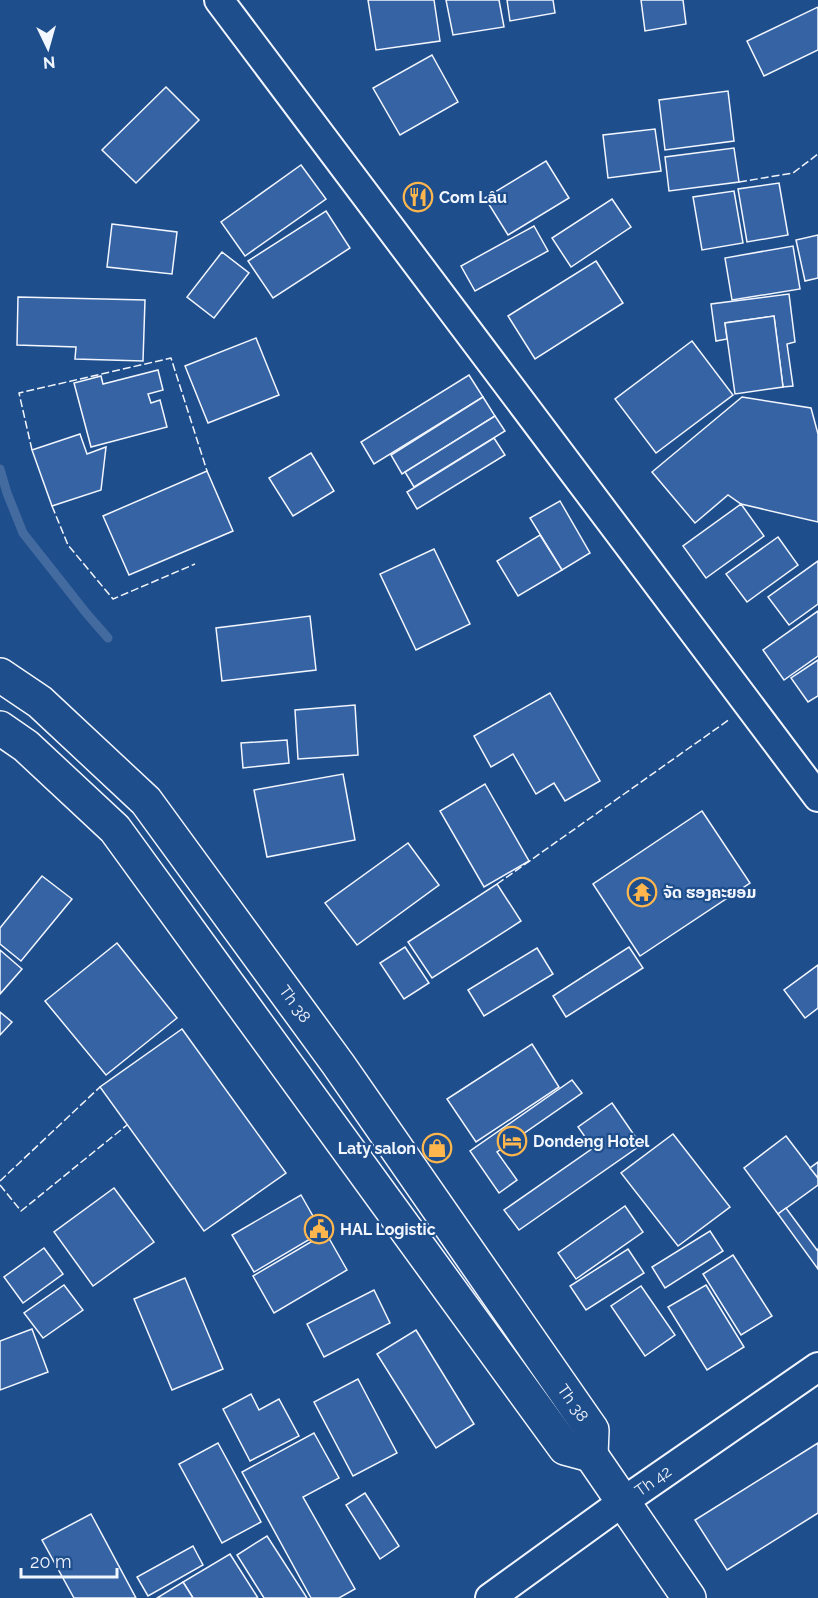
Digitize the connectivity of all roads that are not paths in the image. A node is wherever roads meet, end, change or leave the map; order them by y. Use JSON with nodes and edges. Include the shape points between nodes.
{"nodes":[{"id":1,"x":219,"y":0,"type":"edge"},
{"id":2,"x":0,"y":675,"type":"edge"},
{"id":3,"x":0,"y":728,"type":"edge"},
{"id":4,"x":818,"y":797,"type":"edge"},
{"id":5,"x":818,"y":1367,"type":"edge"},
{"id":6,"x":591,"y":1455,"type":"junction"},
{"id":7,"x":624,"y":1501,"type":"junction"},
{"id":8,"x":490,"y":1598,"type":"edge"},
{"id":9,"x":689,"y":1598,"type":"edge"}],
"edges":[{"from":1,"to":4,"type":"street"},
{"from":2,"to":6,"type":"street","name":"Th 38","via":[[40,702],[146,801],[339,1064],[591,1430]]},
{"from":3,"to":6,"type":"street","name":"Th 38","via":[[26,746],[116,830],[565,1448]]},
{"from":5,"to":7,"type":"street","name":"Th 42"},
{"from":6,"to":7,"type":"street"},
{"from":7,"to":8,"type":"street","name":"Th 42"},
{"from":7,"to":9,"type":"street"}]}
